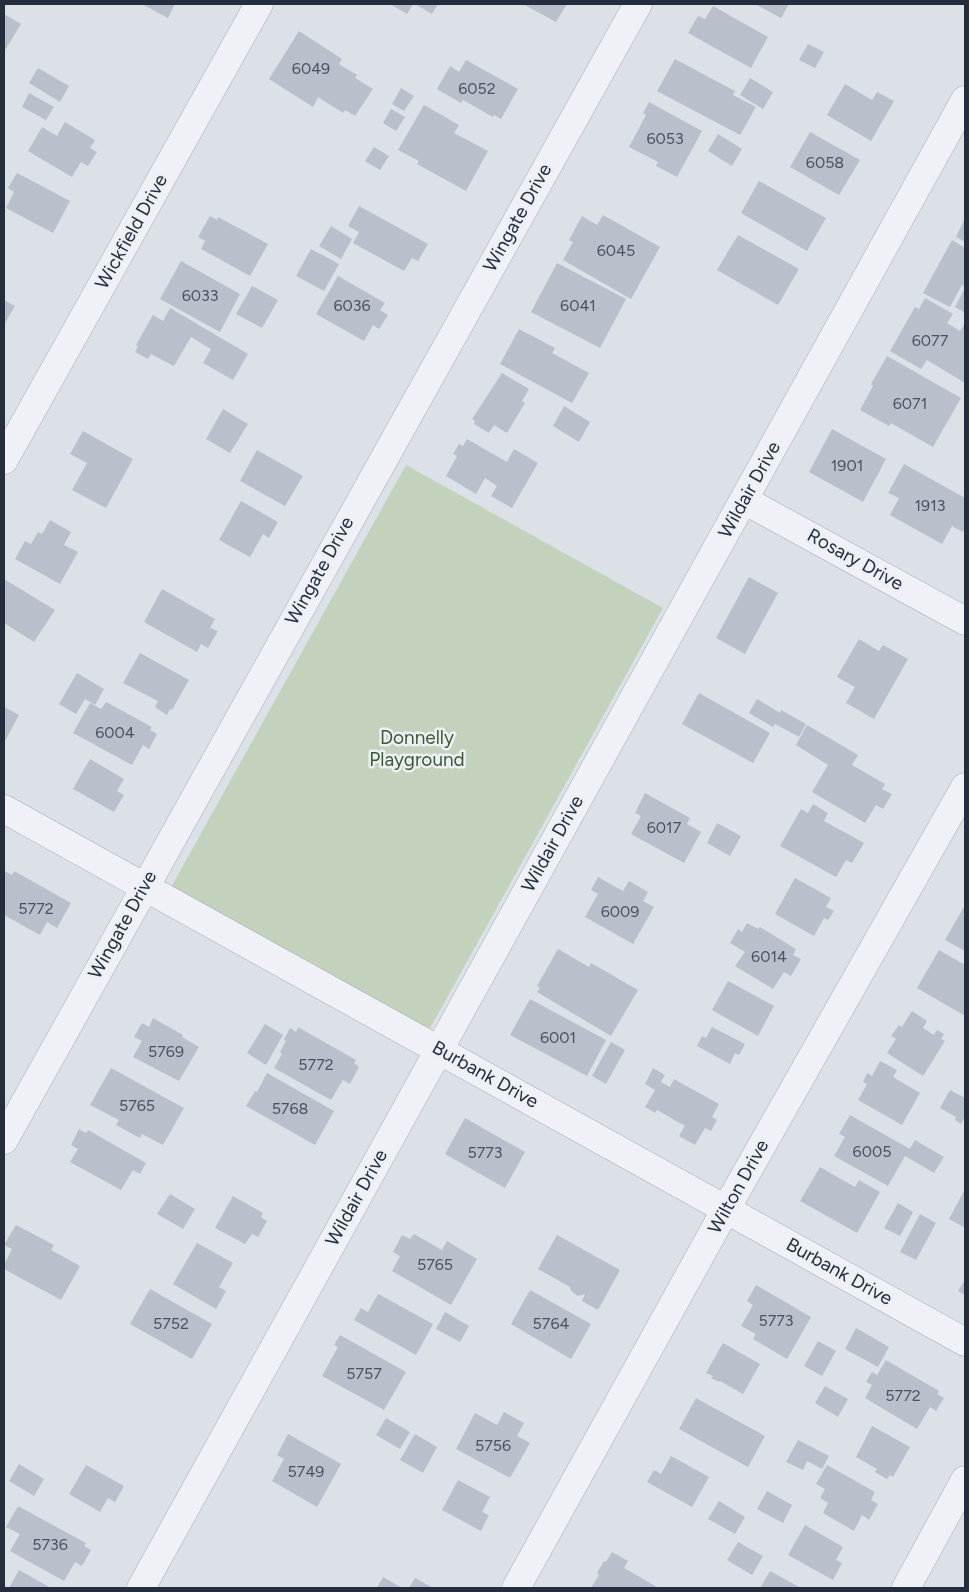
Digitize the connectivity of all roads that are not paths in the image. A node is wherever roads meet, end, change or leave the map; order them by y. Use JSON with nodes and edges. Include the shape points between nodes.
{"nodes":[{"id":1,"x":259,"y":4,"type":"edge"},
{"id":2,"x":638,"y":4,"type":"edge"},
{"id":3,"x":965,"y":100,"type":"edge"},
{"id":4,"x":4,"y":460,"type":"edge"},
{"id":5,"x":744,"y":500,"type":"junction"},
{"id":6,"x":965,"y":620,"type":"edge"},
{"id":7,"x":965,"y":787,"type":"edge"},
{"id":8,"x":4,"y":809,"type":"edge"},
{"id":9,"x":144,"y":887,"type":"junction"},
{"id":10,"x":439,"y":1050,"type":"junction"},
{"id":11,"x":4,"y":1140,"type":"edge"},
{"id":12,"x":726,"y":1209,"type":"junction"},
{"id":13,"x":965,"y":1342,"type":"edge"},
{"id":14,"x":965,"y":1480,"type":"edge"},
{"id":15,"x":141,"y":1588,"type":"edge"},
{"id":16,"x":516,"y":1588,"type":"edge"},
{"id":17,"x":906,"y":1588,"type":"edge"}],
"edges":[{"from":1,"to":4,"type":"street","name":"Wickfield Drive"},
{"from":2,"to":9,"type":"street","name":"Wingate Drive"},
{"from":3,"to":5,"type":"street","name":"Wildair Drive"},
{"from":5,"to":6,"type":"street","name":"Rosary Drive"},
{"from":5,"to":10,"type":"street","name":"Wildair Drive"},
{"from":7,"to":12,"type":"street","name":"Wilton Drive"},
{"from":8,"to":9,"type":"street","name":"Burbank Drive"},
{"from":9,"to":10,"type":"street","name":"Burbank Drive"},
{"from":9,"to":11,"type":"street","name":"Wingate Drive"},
{"from":10,"to":12,"type":"street","name":"Burbank Drive"},
{"from":10,"to":15,"type":"street","name":"Wildair Drive"},
{"from":12,"to":13,"type":"street","name":"Burbank Drive"},
{"from":12,"to":16,"type":"street","name":"Wilton Drive"},
{"from":14,"to":17,"type":"street"}]}
